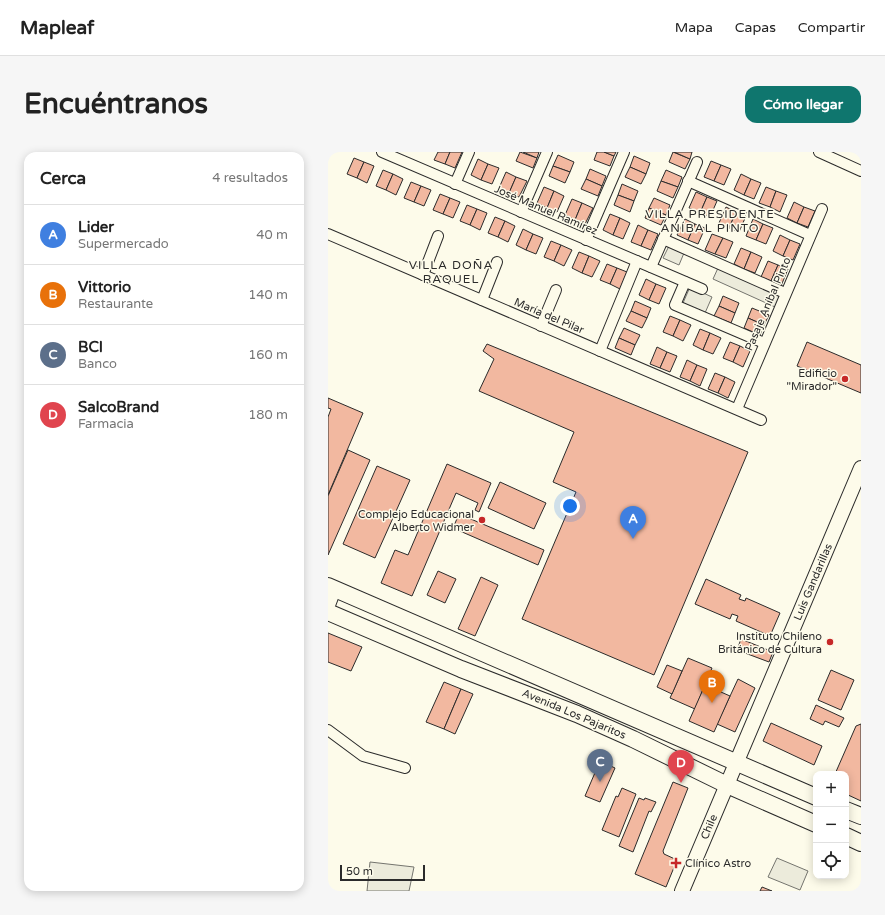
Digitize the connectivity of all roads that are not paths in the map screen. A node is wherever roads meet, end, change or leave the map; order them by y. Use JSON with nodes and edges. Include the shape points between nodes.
{"nodes":[{"id":1,"x":382,"y":152,"type":"edge"},
{"id":2,"x":469,"y":152,"type":"edge"},
{"id":3,"x":547,"y":152,"type":"edge"},
{"id":4,"x":624,"y":152,"type":"edge"},
{"id":5,"x":819,"y":152,"type":"edge"},
{"id":6,"x":696,"y":162,"type":"dead end"},
{"id":7,"x":861,"y":171,"type":"edge"},
{"id":8,"x":688,"y":181,"type":"junction"},
{"id":9,"x":455,"y":184,"type":"junction"},
{"id":10,"x":822,"y":209,"type":"dead end"},
{"id":11,"x":521,"y":212,"type":"junction"},
{"id":12,"x":328,"y":234,"type":"edge"},
{"id":13,"x":810,"y":235,"type":"junction"},
{"id":14,"x":438,"y":236,"type":"dead end"},
{"id":15,"x":663,"y":238,"type":"junction"},
{"id":16,"x":586,"y":240,"type":"junction"},
{"id":17,"x":497,"y":262,"type":"dead end"},
{"id":18,"x":637,"y":262,"type":"junction"},
{"id":19,"x":651,"y":267,"type":"junction"},
{"id":20,"x":423,"y":275,"type":"junction"},
{"id":21,"x":685,"y":282,"type":"junction"},
{"id":22,"x":702,"y":289,"type":"dead end"},
{"id":23,"x":556,"y":290,"type":"dead end"},
{"id":24,"x":785,"y":293,"type":"junction"},
{"id":25,"x":482,"y":300,"type":"junction"},
{"id":26,"x":541,"y":326,"type":"junction"},
{"id":27,"x":764,"y":343,"type":"junction"},
{"id":28,"x":600,"y":351,"type":"junction"},
{"id":29,"x":737,"y":409,"type":"junction"},
{"id":30,"x":761,"y":420,"type":"dead end"},
{"id":31,"x":861,"y":468,"type":"edge"},
{"id":32,"x":331,"y":588,"type":"edge"},
{"id":33,"x":328,"y":605,"type":"edge"},
{"id":34,"x":328,"y":612,"type":"edge"},
{"id":35,"x":328,"y":730,"type":"edge"},
{"id":36,"x":736,"y":762,"type":"junction"},
{"id":37,"x":405,"y":768,"type":"dead end"},
{"id":38,"x":727,"y":785,"type":"junction"},
{"id":39,"x":813,"y":796,"type":"edge"},
{"id":40,"x":849,"y":811,"type":"edge"},
{"id":41,"x":861,"y":816,"type":"edge"},
{"id":42,"x":813,"y":823,"type":"edge"},
{"id":43,"x":849,"y":837,"type":"edge"},
{"id":44,"x":861,"y":843,"type":"edge"},
{"id":45,"x":682,"y":891,"type":"edge"}],
"edges":[{"from":1,"to":9,"type":"street","name":"José Manuel Ramírez"},
{"from":2,"to":9,"type":"street"},
{"from":3,"to":11,"type":"street"},
{"from":4,"to":16,"type":"street"},
{"from":5,"to":7,"type":"street"},
{"from":6,"to":8,"type":"street"},
{"from":8,"to":13,"type":"street"},
{"from":8,"to":15,"type":"street"},
{"from":9,"to":11,"type":"street","name":"José Manuel Ramírez"},
{"from":10,"to":13,"type":"street","name":"Pasaje Aníbal Pinto"},
{"from":11,"to":16,"type":"street","name":"José Manuel Ramírez"},
{"from":12,"to":20,"type":"street","name":"María del Pilar"},
{"from":13,"to":24,"type":"street","name":"Pasaje Aníbal Pinto"},
{"from":14,"to":20,"type":"street"},
{"from":15,"to":19,"type":"street"},
{"from":15,"to":24,"type":"street"},
{"from":16,"to":18,"type":"street","name":"José Manuel Ramírez"},
{"from":17,"to":25,"type":"street"},
{"from":18,"to":19,"type":"street","name":"José Manuel Ramírez"},
{"from":18,"to":28,"type":"street"},
{"from":19,"to":21,"type":"street","name":"José Manuel Ramírez"},
{"from":20,"to":25,"type":"street","name":"María del Pilar"},
{"from":21,"to":22,"type":"street","name":"José Manuel Ramírez"},
{"from":21,"to":27,"type":"street","via":[[675,305]]},
{"from":23,"to":26,"type":"street"},
{"from":24,"to":27,"type":"street","name":"Pasaje Aníbal Pinto"},
{"from":25,"to":26,"type":"street","name":"María del Pilar"},
{"from":26,"to":28,"type":"street","name":"María del Pilar"},
{"from":27,"to":29,"type":"street","name":"Pasaje Aníbal Pinto"},
{"from":28,"to":29,"type":"street","name":"María del Pilar"},
{"from":29,"to":30,"type":"street","name":"María del Pilar"},
{"from":31,"to":36,"type":"street","name":"Luis Gandarillas"},
{"from":32,"to":33,"type":"street"},
{"from":32,"to":36,"type":"main road","name":"Avenida Los Pajaritos"},
{"from":34,"to":38,"type":"main road","name":"Avenida Los Pajaritos","via":[[461,669],[577,714]]},
{"from":35,"to":37,"type":"street","via":[[363,756]]},
{"from":36,"to":38,"type":"street","name":"Chile"},
{"from":36,"to":39,"type":"main road","name":"Avenida Los Pajaritos"},
{"from":38,"to":42,"type":"main road","name":"Avenida Los Pajaritos"},
{"from":38,"to":45,"type":"street","name":"Chile"},
{"from":40,"to":41,"type":"main road"},
{"from":43,"to":44,"type":"main road"}]}
